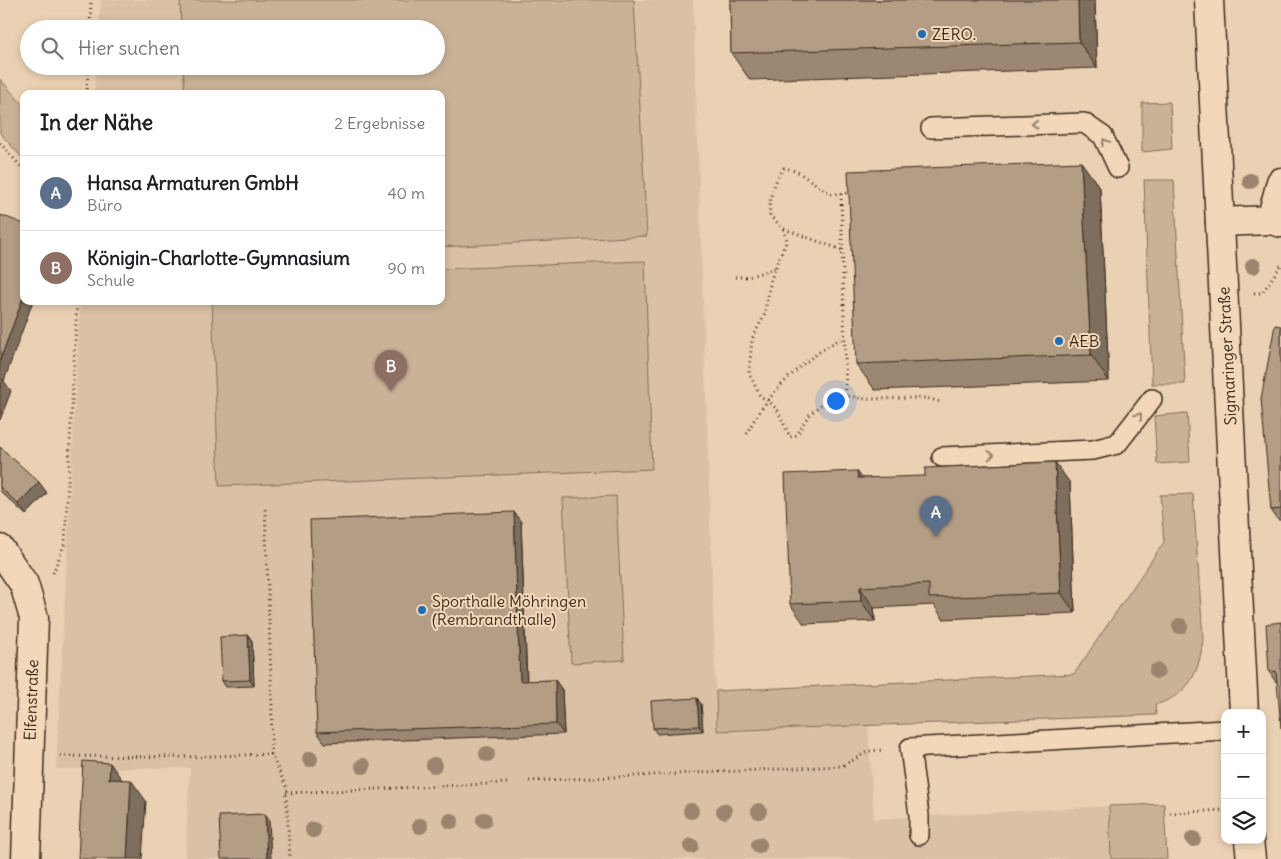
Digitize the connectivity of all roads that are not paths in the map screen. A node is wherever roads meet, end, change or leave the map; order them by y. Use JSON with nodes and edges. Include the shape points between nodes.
{"nodes":[{"id":1,"x":1209,"y":0,"type":"edge"},
{"id":2,"x":931,"y":128,"type":"dead end"},
{"id":3,"x":1118,"y":168,"type":"dead end"},
{"id":4,"x":1281,"y":182,"type":"edge"},
{"id":5,"x":1220,"y":222,"type":"junction"},
{"id":6,"x":1276,"y":222,"type":"edge"},
{"id":7,"x":1152,"y":399,"type":"dead end"},
{"id":8,"x":942,"y":457,"type":"dead end"},
{"id":9,"x":0,"y":549,"type":"edge"},
{"id":10,"x":1244,"y":709,"type":"edge"},
{"id":11,"x":1221,"y":730,"type":"edge"},
{"id":12,"x":919,"y":835,"type":"dead end"},
{"id":13,"x":1249,"y":844,"type":"edge"},
{"id":14,"x":26,"y":859,"type":"edge"},
{"id":15,"x":1251,"y":859,"type":"edge"}],
"edges":[{"from":1,"to":5,"type":"main road","name":"Sigmaringer Straße"},
{"from":3,"to":2,"type":"lane","one_way":true,"via":[[1103,136],[1084,123]]},
{"from":4,"to":6,"type":"main road"},
{"from":5,"to":6,"type":"main road"},
{"from":5,"to":10,"type":"main road","name":"Sigmaringer Straße"},
{"from":8,"to":7,"type":"lane","one_way":true,"via":[[1093,450],[1117,444]]},
{"from":9,"to":14,"type":"main road","name":"Elfenstraße","via":[[24,584],[34,618]]},
{"from":11,"to":12,"type":"lane","via":[[910,748]]},
{"from":13,"to":15,"type":"main road"}]}
